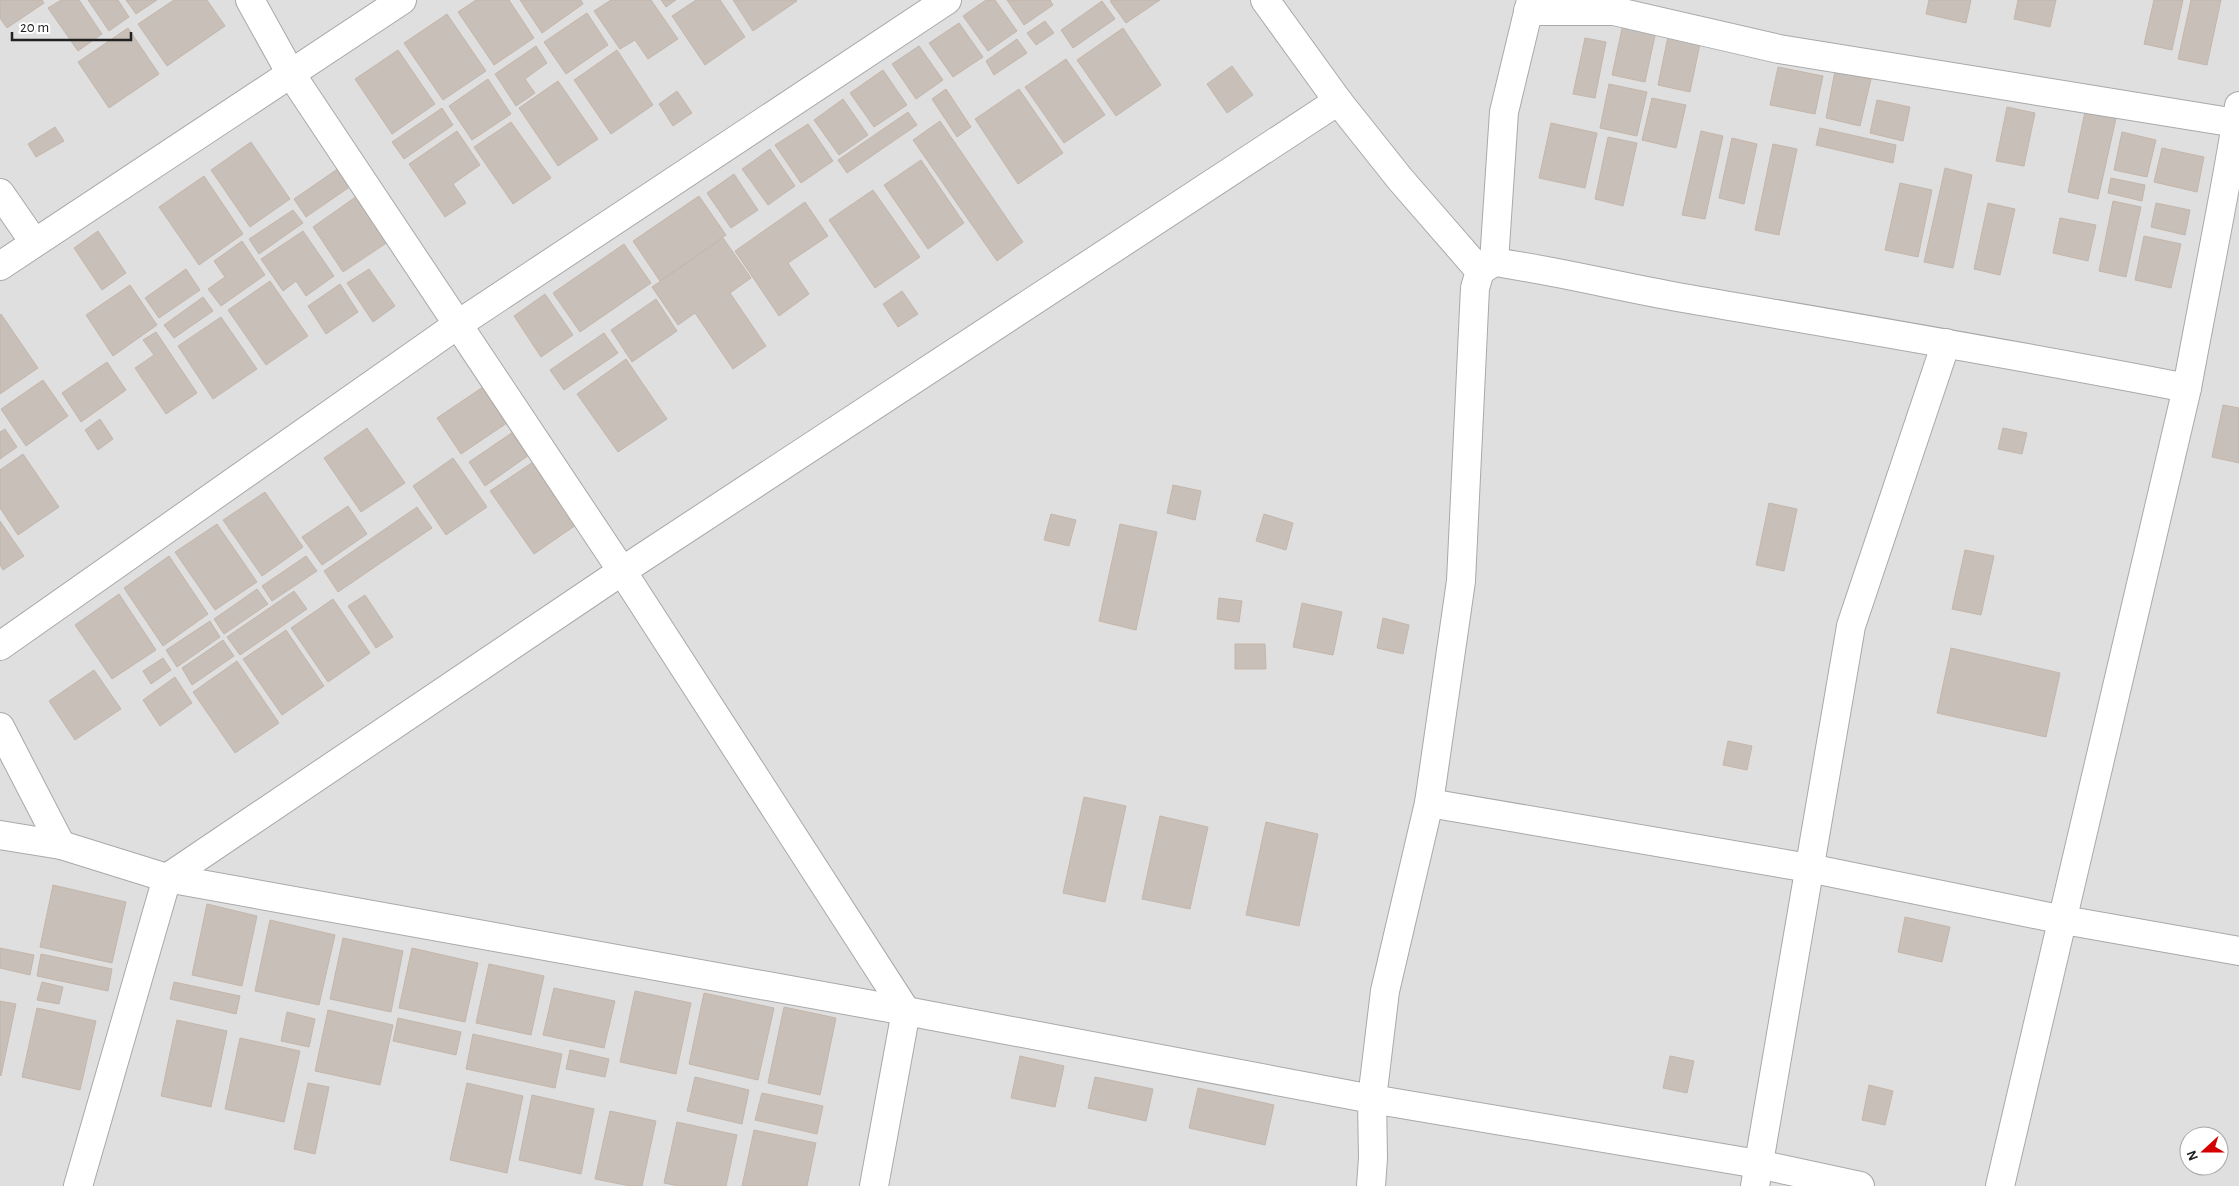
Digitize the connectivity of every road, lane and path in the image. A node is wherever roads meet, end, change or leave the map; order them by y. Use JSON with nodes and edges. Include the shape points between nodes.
{"nodes":[{"id":1,"x":250,"y":0,"type":"edge"},
{"id":2,"x":402,"y":0,"type":"edge"},
{"id":3,"x":948,"y":0,"type":"edge"},
{"id":4,"x":1265,"y":0,"type":"edge"},
{"id":5,"x":1530,"y":6,"type":"edge"},
{"id":6,"x":291,"y":74,"type":"junction"},
{"id":7,"x":1338,"y":101,"type":"junction"},
{"id":8,"x":2238,"y":115,"type":"edge"},
{"id":9,"x":0,"y":193,"type":"edge"},
{"id":10,"x":34,"y":242,"type":"junction"},
{"id":11,"x":0,"y":266,"type":"edge"},
{"id":12,"x":1487,"y":267,"type":"junction"},
{"id":13,"x":457,"y":325,"type":"junction"},
{"id":14,"x":1946,"y":343,"type":"junction"},
{"id":15,"x":2187,"y":388,"type":"junction"},
{"id":16,"x":622,"y":571,"type":"junction"},
{"id":17,"x":0,"y":646,"type":"edge"},
{"id":18,"x":0,"y":727,"type":"edge"},
{"id":19,"x":1429,"y":803,"type":"junction"},
{"id":20,"x":0,"y":834,"type":"edge"},
{"id":21,"x":61,"y":845,"type":"junction"},
{"id":22,"x":1809,"y":868,"type":"junction"},
{"id":23,"x":167,"y":878,"type":"junction"},
{"id":24,"x":2064,"y":920,"type":"junction"},
{"id":25,"x":2239,"y":952,"type":"edge"},
{"id":26,"x":906,"y":1011,"type":"junction"},
{"id":27,"x":1372,"y":1099,"type":"junction"},
{"id":28,"x":1757,"y":1175,"type":"edge"},
{"id":29,"x":78,"y":1186,"type":"edge"},
{"id":30,"x":874,"y":1186,"type":"edge"},
{"id":31,"x":1371,"y":1186,"type":"edge"},
{"id":32,"x":1860,"y":1186,"type":"edge"},
{"id":33,"x":2000,"y":1186,"type":"edge"}],
"edges":[{"from":1,"to":6,"type":"street"},
{"from":2,"to":6,"type":"street"},
{"from":3,"to":13,"type":"street"},
{"from":4,"to":7,"type":"street"},
{"from":5,"to":8,"type":"street","via":[[1614,10],[1779,49]]},
{"from":5,"to":12,"type":"street","via":[[1504,112]]},
{"from":6,"to":10,"type":"street"},
{"from":6,"to":13,"type":"street"},
{"from":7,"to":12,"type":"street","via":[[1400,179]]},
{"from":7,"to":16,"type":"street"},
{"from":8,"to":15,"type":"street"},
{"from":9,"to":10,"type":"street"},
{"from":10,"to":11,"type":"street"},
{"from":12,"to":14,"type":"street","via":[[1540,268],[1681,298]]},
{"from":12,"to":19,"type":"street","via":[[1475,288],[1461,581]]},
{"from":13,"to":16,"type":"street"},
{"from":13,"to":17,"type":"street"},
{"from":14,"to":15,"type":"street"},
{"from":14,"to":22,"type":"street","via":[[1852,626]]},
{"from":15,"to":24,"type":"street"},
{"from":16,"to":23,"type":"street"},
{"from":16,"to":26,"type":"street"},
{"from":18,"to":21,"type":"street"},
{"from":19,"to":22,"type":"street"},
{"from":19,"to":27,"type":"street","via":[[1385,991]]},
{"from":20,"to":21,"type":"street"},
{"from":21,"to":23,"type":"street"},
{"from":22,"to":24,"type":"street"},
{"from":22,"to":28,"type":"street"},
{"from":23,"to":26,"type":"street"},
{"from":23,"to":29,"type":"street"},
{"from":24,"to":25,"type":"street"},
{"from":24,"to":33,"type":"street"},
{"from":26,"to":27,"type":"street"},
{"from":26,"to":30,"type":"street"},
{"from":27,"to":28,"type":"street"},
{"from":27,"to":31,"type":"street"},
{"from":28,"to":32,"type":"street"}]}
